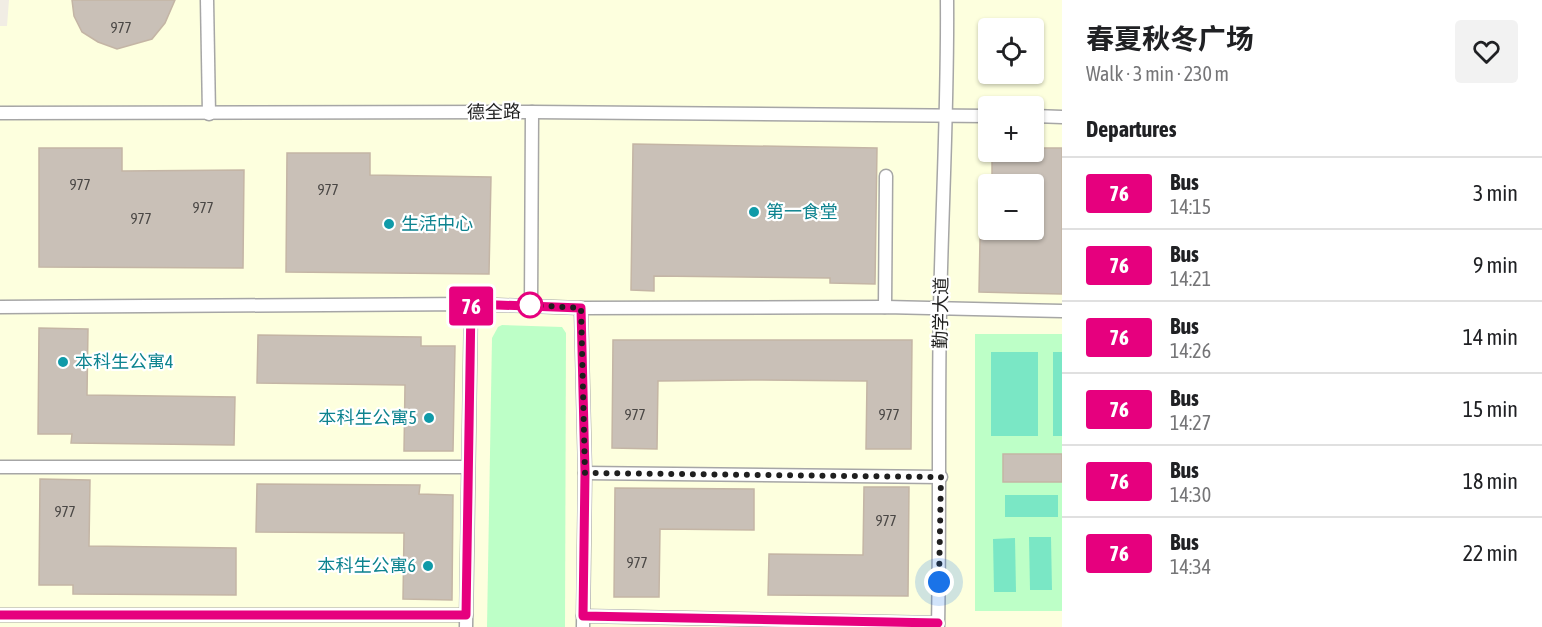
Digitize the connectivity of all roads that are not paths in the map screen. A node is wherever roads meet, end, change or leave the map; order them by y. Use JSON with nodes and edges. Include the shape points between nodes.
{"nodes":[{"id":1,"x":207,"y":0,"type":"edge"},
{"id":2,"x":947,"y":0,"type":"edge"},
{"id":3,"x":532,"y":112,"type":"junction"},
{"id":4,"x":0,"y":113,"type":"edge"},
{"id":5,"x":209,"y":114,"type":"junction"},
{"id":6,"x":948,"y":116,"type":"junction"},
{"id":7,"x":978,"y":116,"type":"edge"},
{"id":8,"x":1044,"y":116,"type":"edge"},
{"id":9,"x":1062,"y":117,"type":"edge"},
{"id":10,"x":886,"y":176,"type":"dead end"},
{"id":11,"x":471,"y":304,"type":"junction"},
{"id":12,"x":531,"y":305,"type":"junction"},
{"id":13,"x":0,"y":307,"type":"edge"},
{"id":14,"x":885,"y":307,"type":"junction"},
{"id":15,"x":581,"y":308,"type":"junction"},
{"id":16,"x":940,"y":310,"type":"junction"},
{"id":17,"x":1062,"y":311,"type":"edge"},
{"id":18,"x":0,"y":467,"type":"edge"},
{"id":19,"x":468,"y":467,"type":"junction"},
{"id":20,"x":585,"y":473,"type":"junction"},
{"id":21,"x":941,"y":477,"type":"junction"},
{"id":22,"x":0,"y":615,"type":"edge"},
{"id":23,"x":466,"y":621,"type":"edge"},
{"id":24,"x":583,"y":622,"type":"edge"},
{"id":25,"x":938,"y":625,"type":"edge"}],
"edges":[{"from":1,"to":5,"type":"lane"},
{"from":2,"to":6,"type":"lane","name":"勤学大道"},
{"from":3,"to":5,"type":"lane","name":"德全路"},
{"from":3,"to":6,"type":"lane","name":"德全路"},
{"from":3,"to":12,"type":"lane"},
{"from":4,"to":5,"type":"lane","name":"德全路"},
{"from":6,"to":7,"type":"lane","name":"德全路"},
{"from":6,"to":16,"type":"lane","name":"勤学大道"},
{"from":8,"to":9,"type":"lane"},
{"from":10,"to":14,"type":"lane"},
{"from":11,"to":12,"type":"lane"},
{"from":11,"to":13,"type":"lane"},
{"from":11,"to":19,"type":"lane"},
{"from":12,"to":15,"type":"lane"},
{"from":14,"to":15,"type":"lane"},
{"from":14,"to":16,"type":"lane"},
{"from":15,"to":20,"type":"lane"},
{"from":16,"to":17,"type":"lane"},
{"from":16,"to":21,"type":"lane","name":"勤学大道"},
{"from":18,"to":19,"type":"lane"},
{"from":19,"to":23,"type":"lane"},
{"from":20,"to":21,"type":"lane"},
{"from":20,"to":24,"type":"lane"},
{"from":21,"to":25,"type":"lane","name":"勤学大道"},
{"from":22,"to":23,"type":"lane"},
{"from":24,"to":25,"type":"lane"}]}
